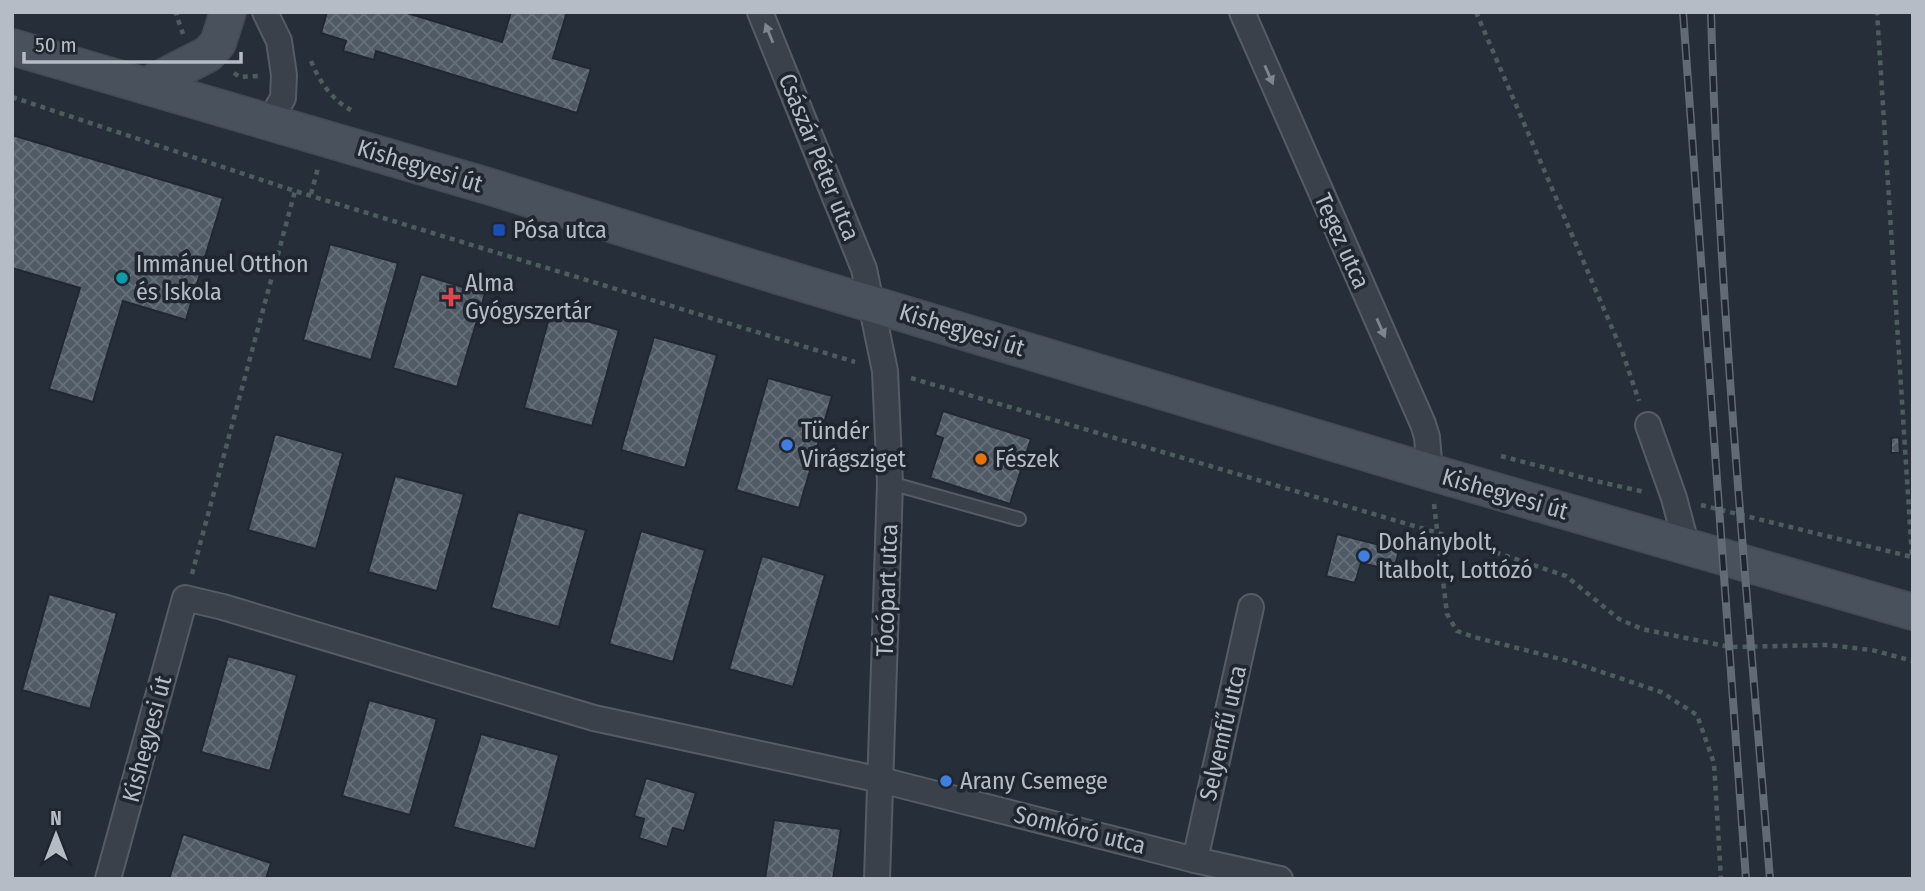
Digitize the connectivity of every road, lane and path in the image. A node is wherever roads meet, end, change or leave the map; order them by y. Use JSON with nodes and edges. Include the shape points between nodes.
{"nodes":[{"id":1,"x":179,"y":12,"type":"edge"},
{"id":2,"x":228,"y":12,"type":"edge"},
{"id":3,"x":265,"y":12,"type":"edge"},
{"id":4,"x":760,"y":12,"type":"edge"},
{"id":5,"x":1242,"y":12,"type":"edge"},
{"id":6,"x":1476,"y":12,"type":"edge"},
{"id":7,"x":1877,"y":12,"type":"edge"},
{"id":8,"x":196,"y":45,"type":"junction"},
{"id":9,"x":12,"y":47,"type":"edge"},
{"id":10,"x":284,"y":75,"type":"junction"},
{"id":11,"x":146,"y":86,"type":"junction"},
{"id":12,"x":12,"y":97,"type":"edge"},
{"id":13,"x":338,"y":103,"type":"dead end"},
{"id":14,"x":269,"y":122,"type":"junction"},
{"id":15,"x":871,"y":303,"type":"junction"},
{"id":16,"x":1648,"y":425,"type":"joint"},
{"id":17,"x":1430,"y":472,"type":"junction"},
{"id":18,"x":890,"y":483,"type":"junction"},
{"id":19,"x":1674,"y":498,"type":"junction"},
{"id":20,"x":1019,"y":519,"type":"dead end"},
{"id":21,"x":1438,"y":533,"type":"junction"},
{"id":22,"x":1687,"y":547,"type":"junction"},
{"id":23,"x":1912,"y":557,"type":"edge"},
{"id":24,"x":185,"y":598,"type":"junction"},
{"id":25,"x":1251,"y":607,"type":"dead end"},
{"id":26,"x":1913,"y":612,"type":"edge"},
{"id":27,"x":1913,"y":661,"type":"edge"},
{"id":28,"x":881,"y":780,"type":"junction"},
{"id":29,"x":1195,"y":860,"type":"junction"},
{"id":30,"x":108,"y":879,"type":"edge"},
{"id":31,"x":877,"y":879,"type":"edge"},
{"id":32,"x":1280,"y":879,"type":"edge"},
{"id":33,"x":1721,"y":879,"type":"edge"}],
"edges":[{"from":1,"to":8,"type":"path","via":[[176,15]]},
{"from":2,"to":8,"type":"street","via":[[218,43]]},
{"from":3,"to":10,"type":"street","via":[[279,41]]},
{"from":15,"to":4,"type":"street","name":"Császár Péter utca","one_way":true,"via":[[864,269]]},
{"from":5,"to":17,"type":"street","name":"Tegez utca","one_way":true,"via":[[1423,424]]},
{"from":6,"to":16,"type":"path","via":[[1622,351]]},
{"from":7,"to":23,"type":"path"},
{"from":8,"to":10,"type":"path","via":[[240,77]]},
{"from":8,"to":11,"type":"street"},
{"from":9,"to":11,"type":"street","name":"Kishegyesi út"},
{"from":10,"to":13,"type":"path","via":[[315,71]]},
{"from":10,"to":14,"type":"street","via":[[283,98]]},
{"from":11,"to":14,"type":"street","name":"Kishegyesi út"},
{"from":12,"to":24,"type":"path","via":[[295,191]]},
{"from":14,"to":15,"type":"street","name":"Kishegyesi út"},
{"from":15,"to":17,"type":"street","name":"Kishegyesi út"},
{"from":15,"to":18,"type":"street","name":"Tócópart utca","via":[[885,371]]},
{"from":16,"to":19,"type":"street"},
{"from":17,"to":21,"type":"path"},
{"from":17,"to":22,"type":"street","name":"Kishegyesi út"},
{"from":18,"to":20,"type":"lane"},
{"from":18,"to":28,"type":"street","name":"Tócópart utca"},
{"from":19,"to":22,"type":"street"},
{"from":19,"to":23,"type":"path"},
{"from":21,"to":27,"type":"path","via":[[1566,576],[1619,618],[1642,629],[1730,647],[1828,645]]},
{"from":21,"to":33,"type":"path","via":[[1447,614],[1457,631],[1661,692],[1697,715],[1714,763]]},
{"from":22,"to":26,"type":"street","name":"Kishegyesi út"},
{"from":24,"to":28,"type":"street","via":[[594,718]]},
{"from":24,"to":30,"type":"street","name":"Kishegyesi út"},
{"from":25,"to":29,"type":"street","name":"Selyemfű utca"},
{"from":28,"to":29,"type":"street","name":"Somkóró utca"},
{"from":28,"to":31,"type":"street","name":"Tócópart utca"},
{"from":29,"to":32,"type":"street","name":"Somkóró utca"}]}
